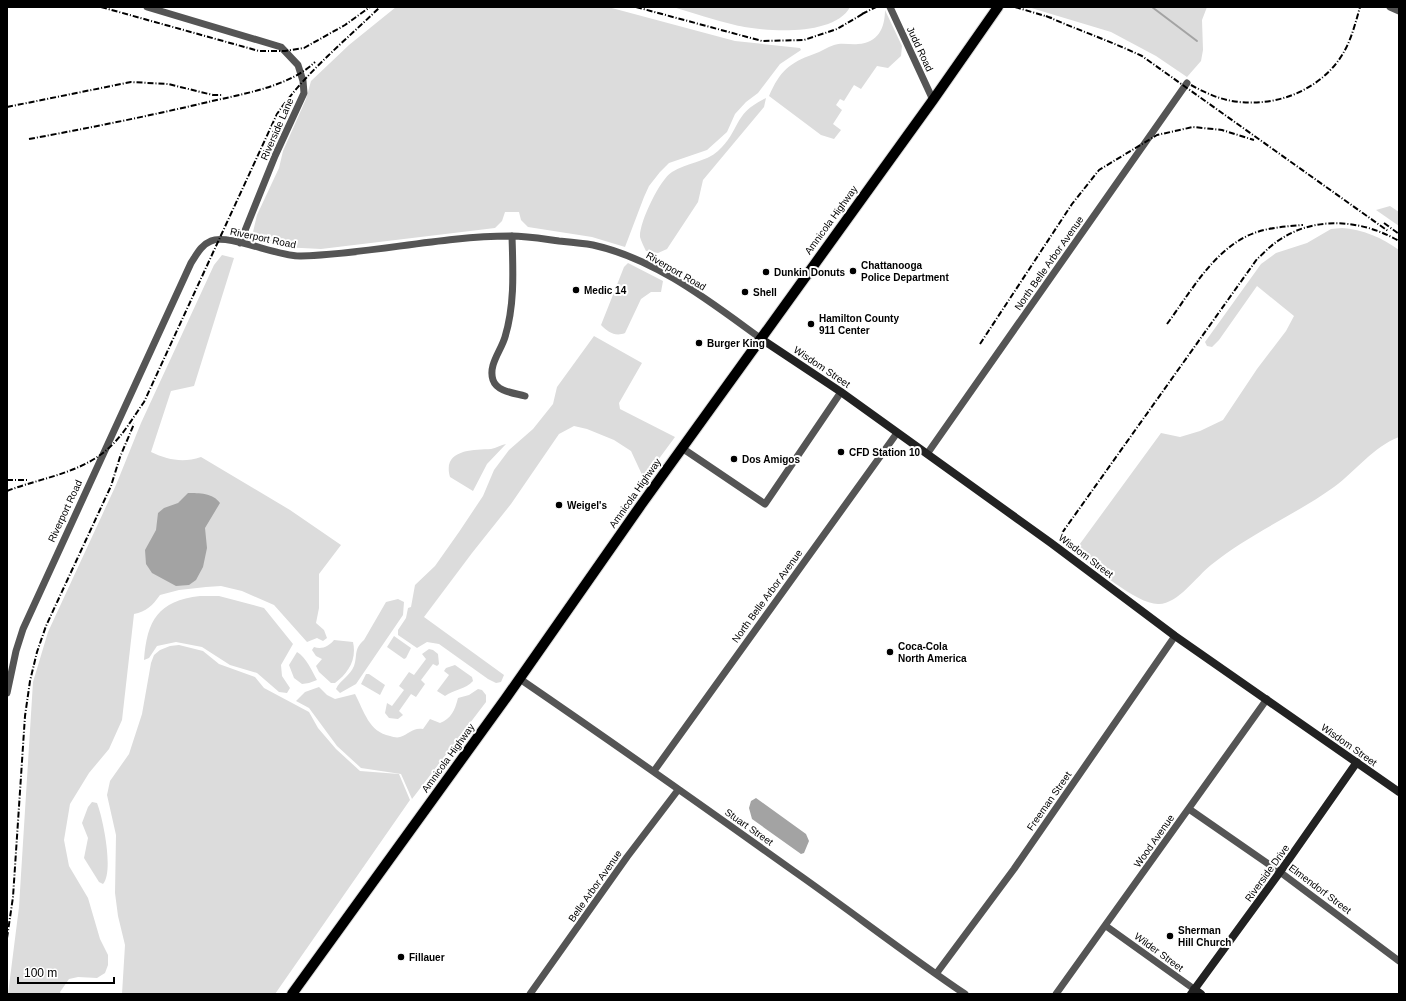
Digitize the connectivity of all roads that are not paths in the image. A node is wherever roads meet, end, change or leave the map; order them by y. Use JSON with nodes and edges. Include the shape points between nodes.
{"nodes":[{"id":1,"x":147,"y":7,"type":"edge"},
{"id":2,"x":890,"y":7,"type":"edge"},
{"id":3,"x":998,"y":7,"type":"edge"},
{"id":4,"x":1390,"y":7,"type":"edge"},
{"id":5,"x":1399,"y":11,"type":"edge"},
{"id":6,"x":1187,"y":83,"type":"dead end"},
{"id":7,"x":933,"y":100,"type":"junction"},
{"id":8,"x":512,"y":236,"type":"junction"},
{"id":9,"x":240,"y":243,"type":"junction"},
{"id":10,"x":760,"y":338,"type":"junction"},
{"id":11,"x":841,"y":392,"type":"junction"},
{"id":12,"x":525,"y":396,"type":"dead end"},
{"id":13,"x":897,"y":433,"type":"junction"},
{"id":14,"x":682,"y":448,"type":"junction"},
{"id":15,"x":927,"y":454,"type":"junction"},
{"id":16,"x":1175,"y":636,"type":"junction"},
{"id":17,"x":520,"y":678,"type":"junction"},
{"id":18,"x":7,"y":693,"type":"edge"},
{"id":19,"x":1267,"y":699,"type":"junction"},
{"id":20,"x":1357,"y":762,"type":"junction"},
{"id":21,"x":654,"y":771,"type":"junction"},
{"id":22,"x":678,"y":790,"type":"junction"},
{"id":23,"x":1399,"y":792,"type":"edge"},
{"id":24,"x":1189,"y":809,"type":"junction"},
{"id":25,"x":1280,"y":872,"type":"junction"},
{"id":26,"x":1106,"y":926,"type":"junction"},
{"id":27,"x":1399,"y":961,"type":"edge"},
{"id":28,"x":936,"y":974,"type":"junction"},
{"id":29,"x":1195,"y":992,"type":"edge"},
{"id":30,"x":292,"y":994,"type":"edge"},
{"id":31,"x":530,"y":994,"type":"edge"},
{"id":32,"x":965,"y":994,"type":"edge"},
{"id":33,"x":1056,"y":994,"type":"edge"}],
"edges":[{"from":1,"to":9,"type":"street","name":"Riverside Lane","via":[[281,47],[298,64],[304,93]]},
{"from":2,"to":7,"type":"street","name":"Judd Road"},
{"from":3,"to":7,"type":"main road","name":"Amnicola Highway"},
{"from":4,"to":5,"type":"street"},
{"from":6,"to":15,"type":"street","name":"North Belle Arbor Avenue"},
{"from":7,"to":10,"type":"main road","name":"Amnicola Highway"},
{"from":8,"to":9,"type":"street","name":"Riverport Road","via":[[477,237],[323,255],[292,256]]},
{"from":8,"to":10,"type":"street","name":"Riverport Road","via":[[593,245],[648,264],[720,309]]},
{"from":8,"to":12,"type":"street","via":[[513,302],[505,337],[491,368],[493,382],[502,390]]},
{"from":9,"to":18,"type":"street","name":"Riverport Road","via":[[212,240],[202,247],[191,263],[23,629]]},
{"from":10,"to":11,"type":"street","name":"Wisdom Street"},
{"from":10,"to":14,"type":"main road","name":"Amnicola Highway"},
{"from":11,"to":13,"type":"street","name":"Wisdom Street"},
{"from":11,"to":14,"type":"street","via":[[765,504]]},
{"from":13,"to":15,"type":"street","name":"Wisdom Street"},
{"from":13,"to":21,"type":"street","name":"North Belle Arbor Avenue"},
{"from":14,"to":17,"type":"main road","name":"Amnicola Highway"},
{"from":15,"to":16,"type":"street","name":"Wisdom Street"},
{"from":16,"to":19,"type":"street","name":"Wisdom Street"},
{"from":16,"to":28,"type":"street","name":"Freeman Street","via":[[1014,869]]},
{"from":17,"to":21,"type":"street","name":"Stuart Street"},
{"from":17,"to":30,"type":"main road","name":"Amnicola Highway"},
{"from":19,"to":20,"type":"street","name":"Wisdom Street"},
{"from":19,"to":24,"type":"street","name":"Wood Avenue"},
{"from":20,"to":23,"type":"street","name":"Wisdom Street"},
{"from":20,"to":25,"type":"street","name":"Riverside Drive"},
{"from":21,"to":22,"type":"street","name":"Stuart Street"},
{"from":22,"to":28,"type":"street","name":"Stuart Street"},
{"from":22,"to":31,"type":"street","name":"Belle Arbor Avenue"},
{"from":24,"to":25,"type":"street","name":"Elmendorf Street"},
{"from":24,"to":26,"type":"street","name":"Wood Avenue"},
{"from":25,"to":27,"type":"street","name":"Elmendorf Street"},
{"from":25,"to":29,"type":"street","name":"Riverside Drive"},
{"from":26,"to":29,"type":"street","name":"Wilder Street"},
{"from":26,"to":33,"type":"street","name":"Wood Avenue"},
{"from":28,"to":32,"type":"street","name":"Stuart Street"}]}
